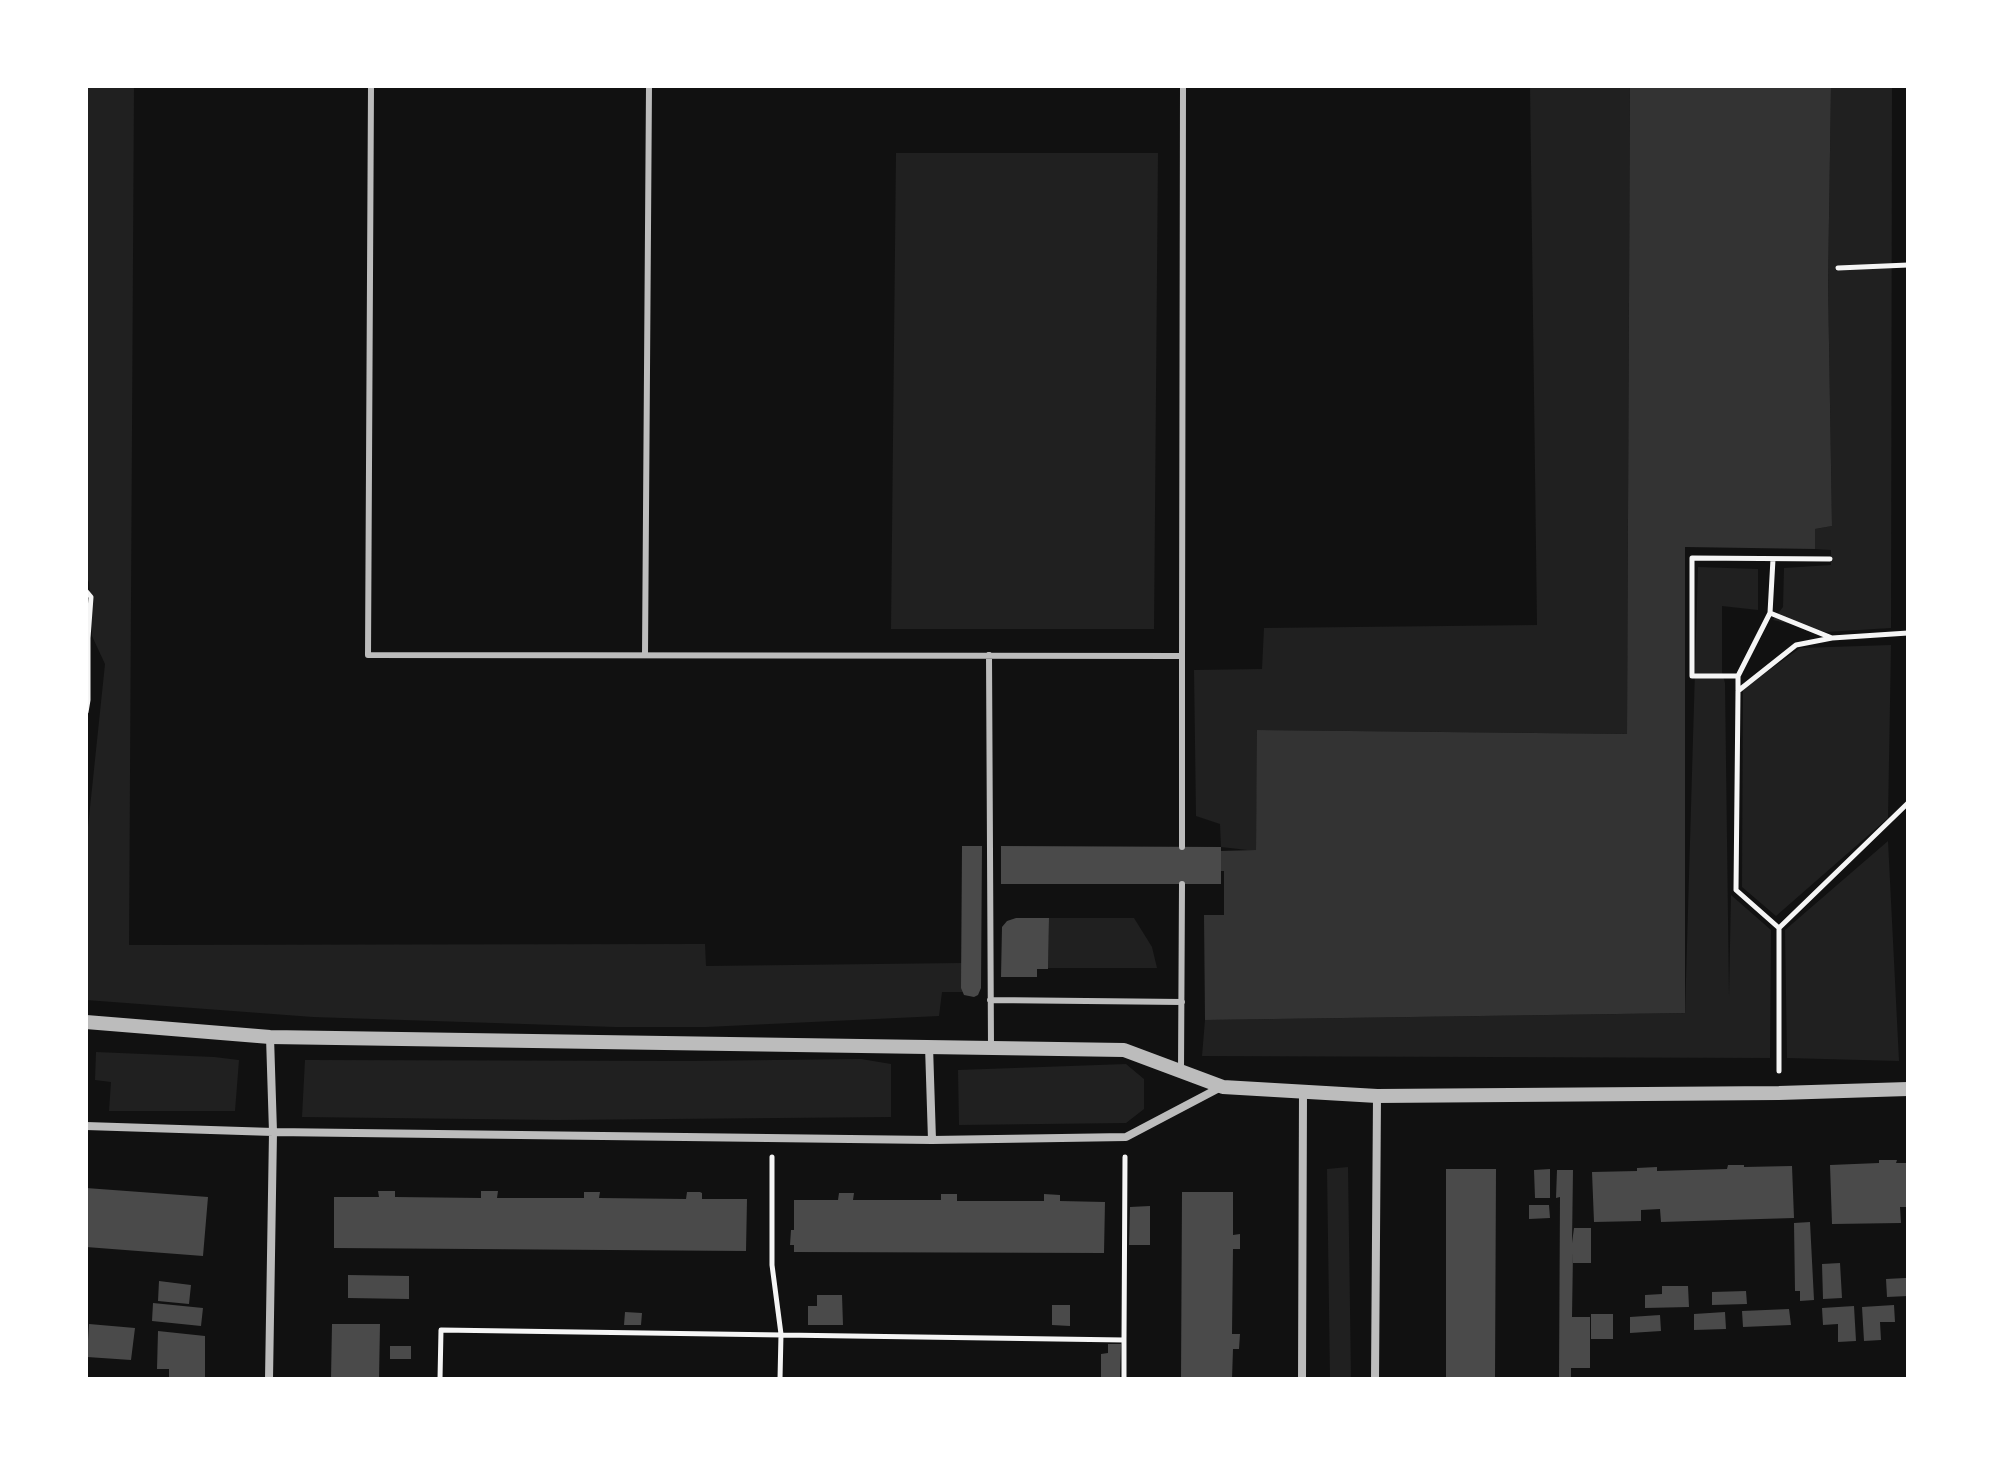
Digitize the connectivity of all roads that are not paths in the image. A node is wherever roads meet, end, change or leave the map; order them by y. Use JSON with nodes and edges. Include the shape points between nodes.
{"nodes":[{"id":1,"x":371,"y":86,"type":"edge"},
{"id":2,"x":649,"y":86,"type":"edge"},
{"id":3,"x":1183,"y":86,"type":"edge"},
{"id":4,"x":645,"y":654,"type":"junction"},
{"id":5,"x":989,"y":655,"type":"junction"},
{"id":6,"x":1182,"y":656,"type":"junction"},
{"id":7,"x":1182,"y":847,"type":"dead end"},
{"id":8,"x":1182,"y":884,"type":"dead end"},
{"id":9,"x":990,"y":1000,"type":"junction"},
{"id":10,"x":1182,"y":1002,"type":"junction"},
{"id":11,"x":86,"y":1022,"type":"edge"},
{"id":12,"x":270,"y":1037,"type":"junction"},
{"id":13,"x":929,"y":1046,"type":"junction"},
{"id":14,"x":991,"y":1047,"type":"junction"},
{"id":15,"x":1181,"y":1071,"type":"junction"},
{"id":16,"x":1223,"y":1087,"type":"junction"},
{"id":17,"x":1908,"y":1089,"type":"edge"},
{"id":18,"x":1303,"y":1092,"type":"junction"},
{"id":19,"x":1377,"y":1096,"type":"junction"},
{"id":20,"x":86,"y":1126,"type":"edge"},
{"id":21,"x":273,"y":1132,"type":"junction"},
{"id":22,"x":932,"y":1140,"type":"junction"},
{"id":23,"x":269,"y":1379,"type":"edge"},
{"id":24,"x":1302,"y":1379,"type":"edge"},
{"id":25,"x":1375,"y":1379,"type":"edge"}],
"edges":[{"from":1,"to":4,"type":"lane","via":[[368,655]]},
{"from":2,"to":4,"type":"lane"},
{"from":3,"to":6,"type":"lane"},
{"from":4,"to":5,"type":"lane"},
{"from":5,"to":6,"type":"lane"},
{"from":5,"to":9,"type":"lane"},
{"from":6,"to":7,"type":"lane"},
{"from":8,"to":10,"type":"lane"},
{"from":9,"to":10,"type":"lane"},
{"from":9,"to":14,"type":"lane"},
{"from":10,"to":15,"type":"lane"},
{"from":11,"to":12,"type":"street"},
{"from":12,"to":13,"type":"street"},
{"from":12,"to":21,"type":"street"},
{"from":13,"to":14,"type":"street"},
{"from":13,"to":22,"type":"street"},
{"from":14,"to":15,"type":"street","via":[[1124,1050]]},
{"from":15,"to":16,"type":"street"},
{"from":16,"to":18,"type":"street"},
{"from":16,"to":22,"type":"street","via":[[1125,1137]]},
{"from":17,"to":19,"type":"street"},
{"from":18,"to":19,"type":"street"},
{"from":18,"to":24,"type":"street"},
{"from":19,"to":25,"type":"street"},
{"from":20,"to":21,"type":"street"},
{"from":21,"to":22,"type":"street"},
{"from":21,"to":23,"type":"street"}]}
